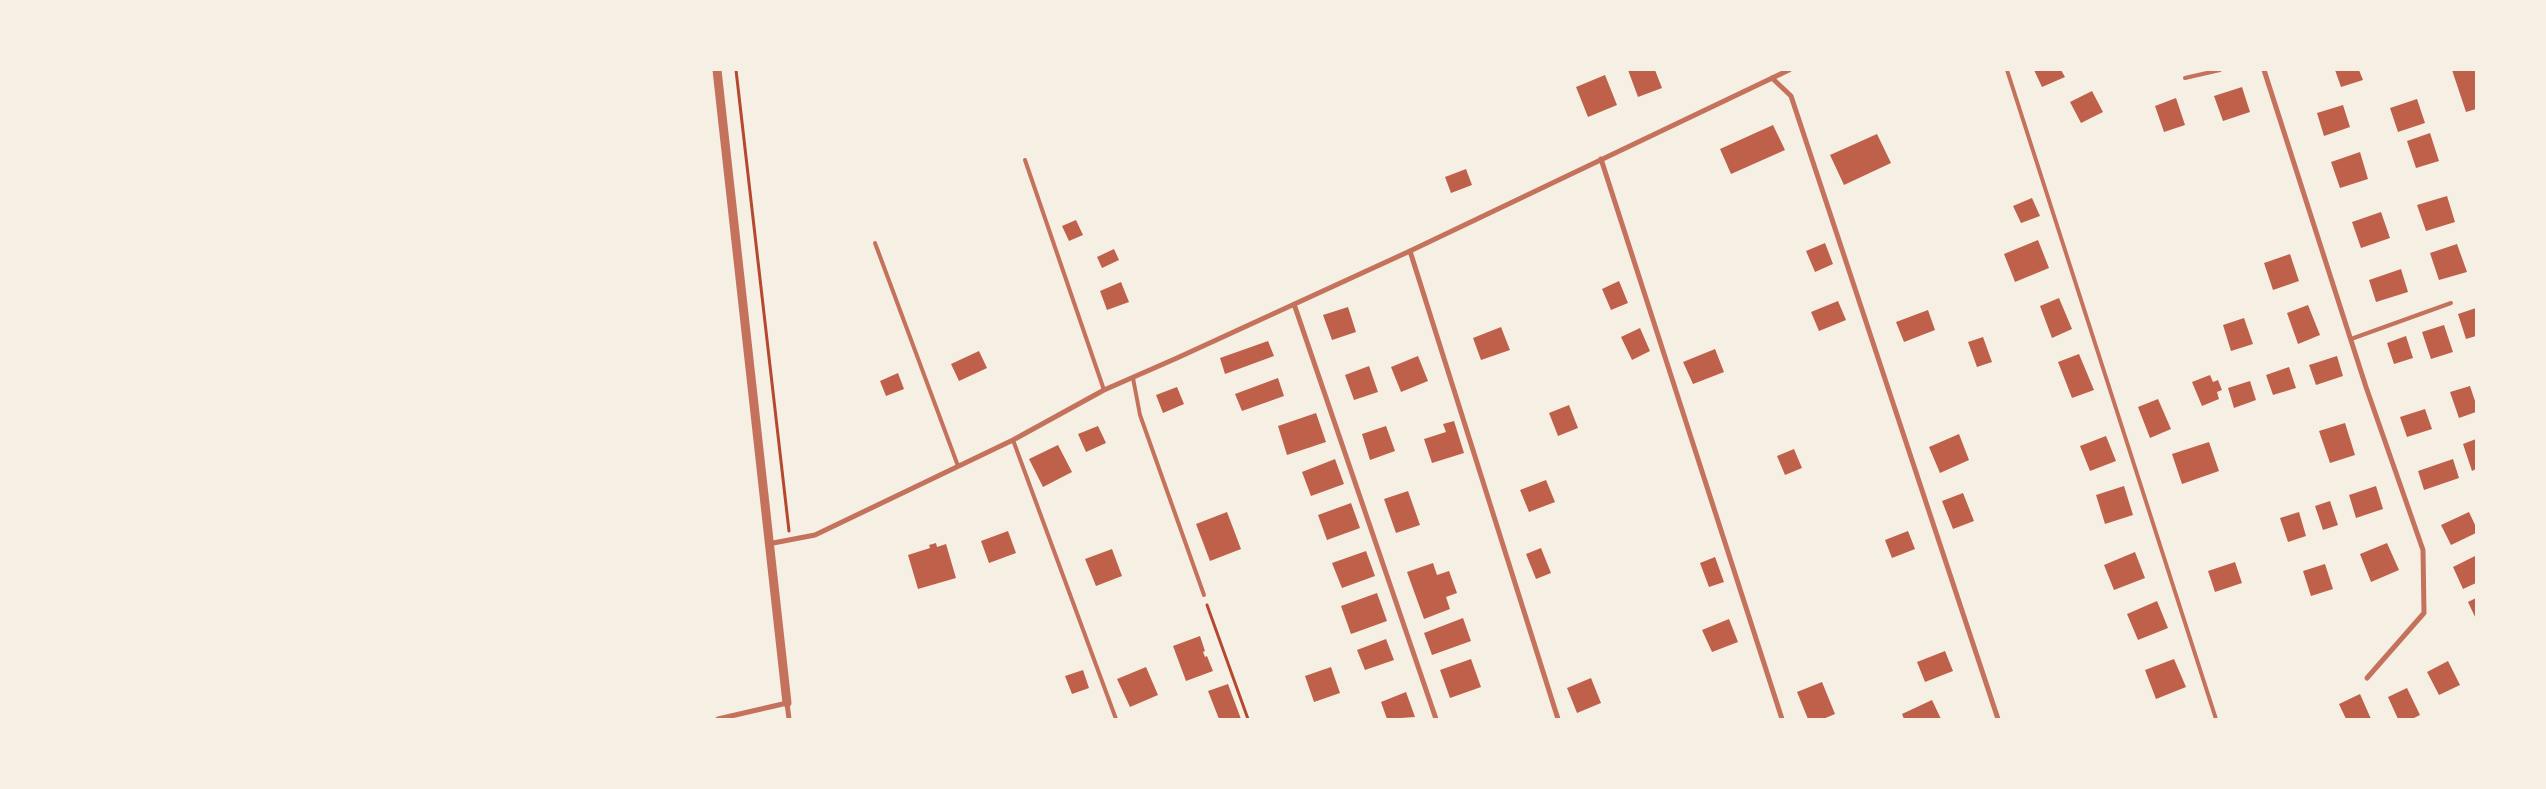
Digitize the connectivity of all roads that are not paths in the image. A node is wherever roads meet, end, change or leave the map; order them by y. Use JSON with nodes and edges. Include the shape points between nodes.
{"nodes":[{"id":1,"x":717,"y":70,"type":"edge"},
{"id":2,"x":1789,"y":70,"type":"edge"},
{"id":3,"x":2007,"y":70,"type":"edge"},
{"id":4,"x":2220,"y":70,"type":"edge"},
{"id":5,"x":2264,"y":70,"type":"edge"},
{"id":6,"x":1772,"y":78,"type":"junction"},
{"id":7,"x":2185,"y":78,"type":"dead end"},
{"id":8,"x":1601,"y":159,"type":"junction"},
{"id":9,"x":1025,"y":160,"type":"dead end"},
{"id":10,"x":875,"y":243,"type":"dead end"},
{"id":11,"x":1410,"y":251,"type":"junction"},
{"id":12,"x":2451,"y":303,"type":"dead end"},
{"id":13,"x":1294,"y":304,"type":"junction"},
{"id":14,"x":2350,"y":339,"type":"junction"},
{"id":15,"x":1133,"y":378,"type":"junction"},
{"id":16,"x":1104,"y":390,"type":"junction"},
{"id":17,"x":1013,"y":440,"type":"junction"},
{"id":18,"x":958,"y":466,"type":"junction"},
{"id":19,"x":768,"y":544,"type":"junction"},
{"id":20,"x":1204,"y":594,"type":"road end"},
{"id":21,"x":2367,"y":678,"type":"dead end"},
{"id":22,"x":787,"y":703,"type":"junction"},
{"id":23,"x":718,"y":719,"type":"edge"},
{"id":24,"x":789,"y":719,"type":"edge"},
{"id":25,"x":1116,"y":719,"type":"edge"},
{"id":26,"x":1436,"y":719,"type":"edge"},
{"id":27,"x":1558,"y":719,"type":"edge"},
{"id":28,"x":1782,"y":719,"type":"edge"},
{"id":29,"x":1998,"y":719,"type":"edge"},
{"id":30,"x":2216,"y":719,"type":"edge"}],
"edges":[{"from":1,"to":19,"type":"street"},
{"from":2,"to":6,"type":"street"},
{"from":3,"to":30,"type":"lane"},
{"from":4,"to":7,"type":"lane"},
{"from":5,"to":14,"type":"street"},
{"from":6,"to":8,"type":"street"},
{"from":6,"to":29,"type":"street","via":[[1790,96]]},
{"from":8,"to":11,"type":"street"},
{"from":8,"to":28,"type":"street"},
{"from":9,"to":16,"type":"lane"},
{"from":10,"to":18,"type":"lane"},
{"from":11,"to":13,"type":"street"},
{"from":11,"to":27,"type":"street"},
{"from":12,"to":14,"type":"lane"},
{"from":13,"to":15,"type":"street"},
{"from":13,"to":26,"type":"street"},
{"from":14,"to":21,"type":"street","via":[[2423,550],[2424,613]]},
{"from":15,"to":16,"type":"street"},
{"from":15,"to":20,"type":"lane","via":[[1140,415]]},
{"from":16,"to":17,"type":"street"},
{"from":17,"to":18,"type":"street"},
{"from":17,"to":25,"type":"lane"},
{"from":18,"to":19,"type":"street","via":[[815,535]]},
{"from":19,"to":22,"type":"street"},
{"from":22,"to":23,"type":"street"},
{"from":22,"to":24,"type":"street"}]}
